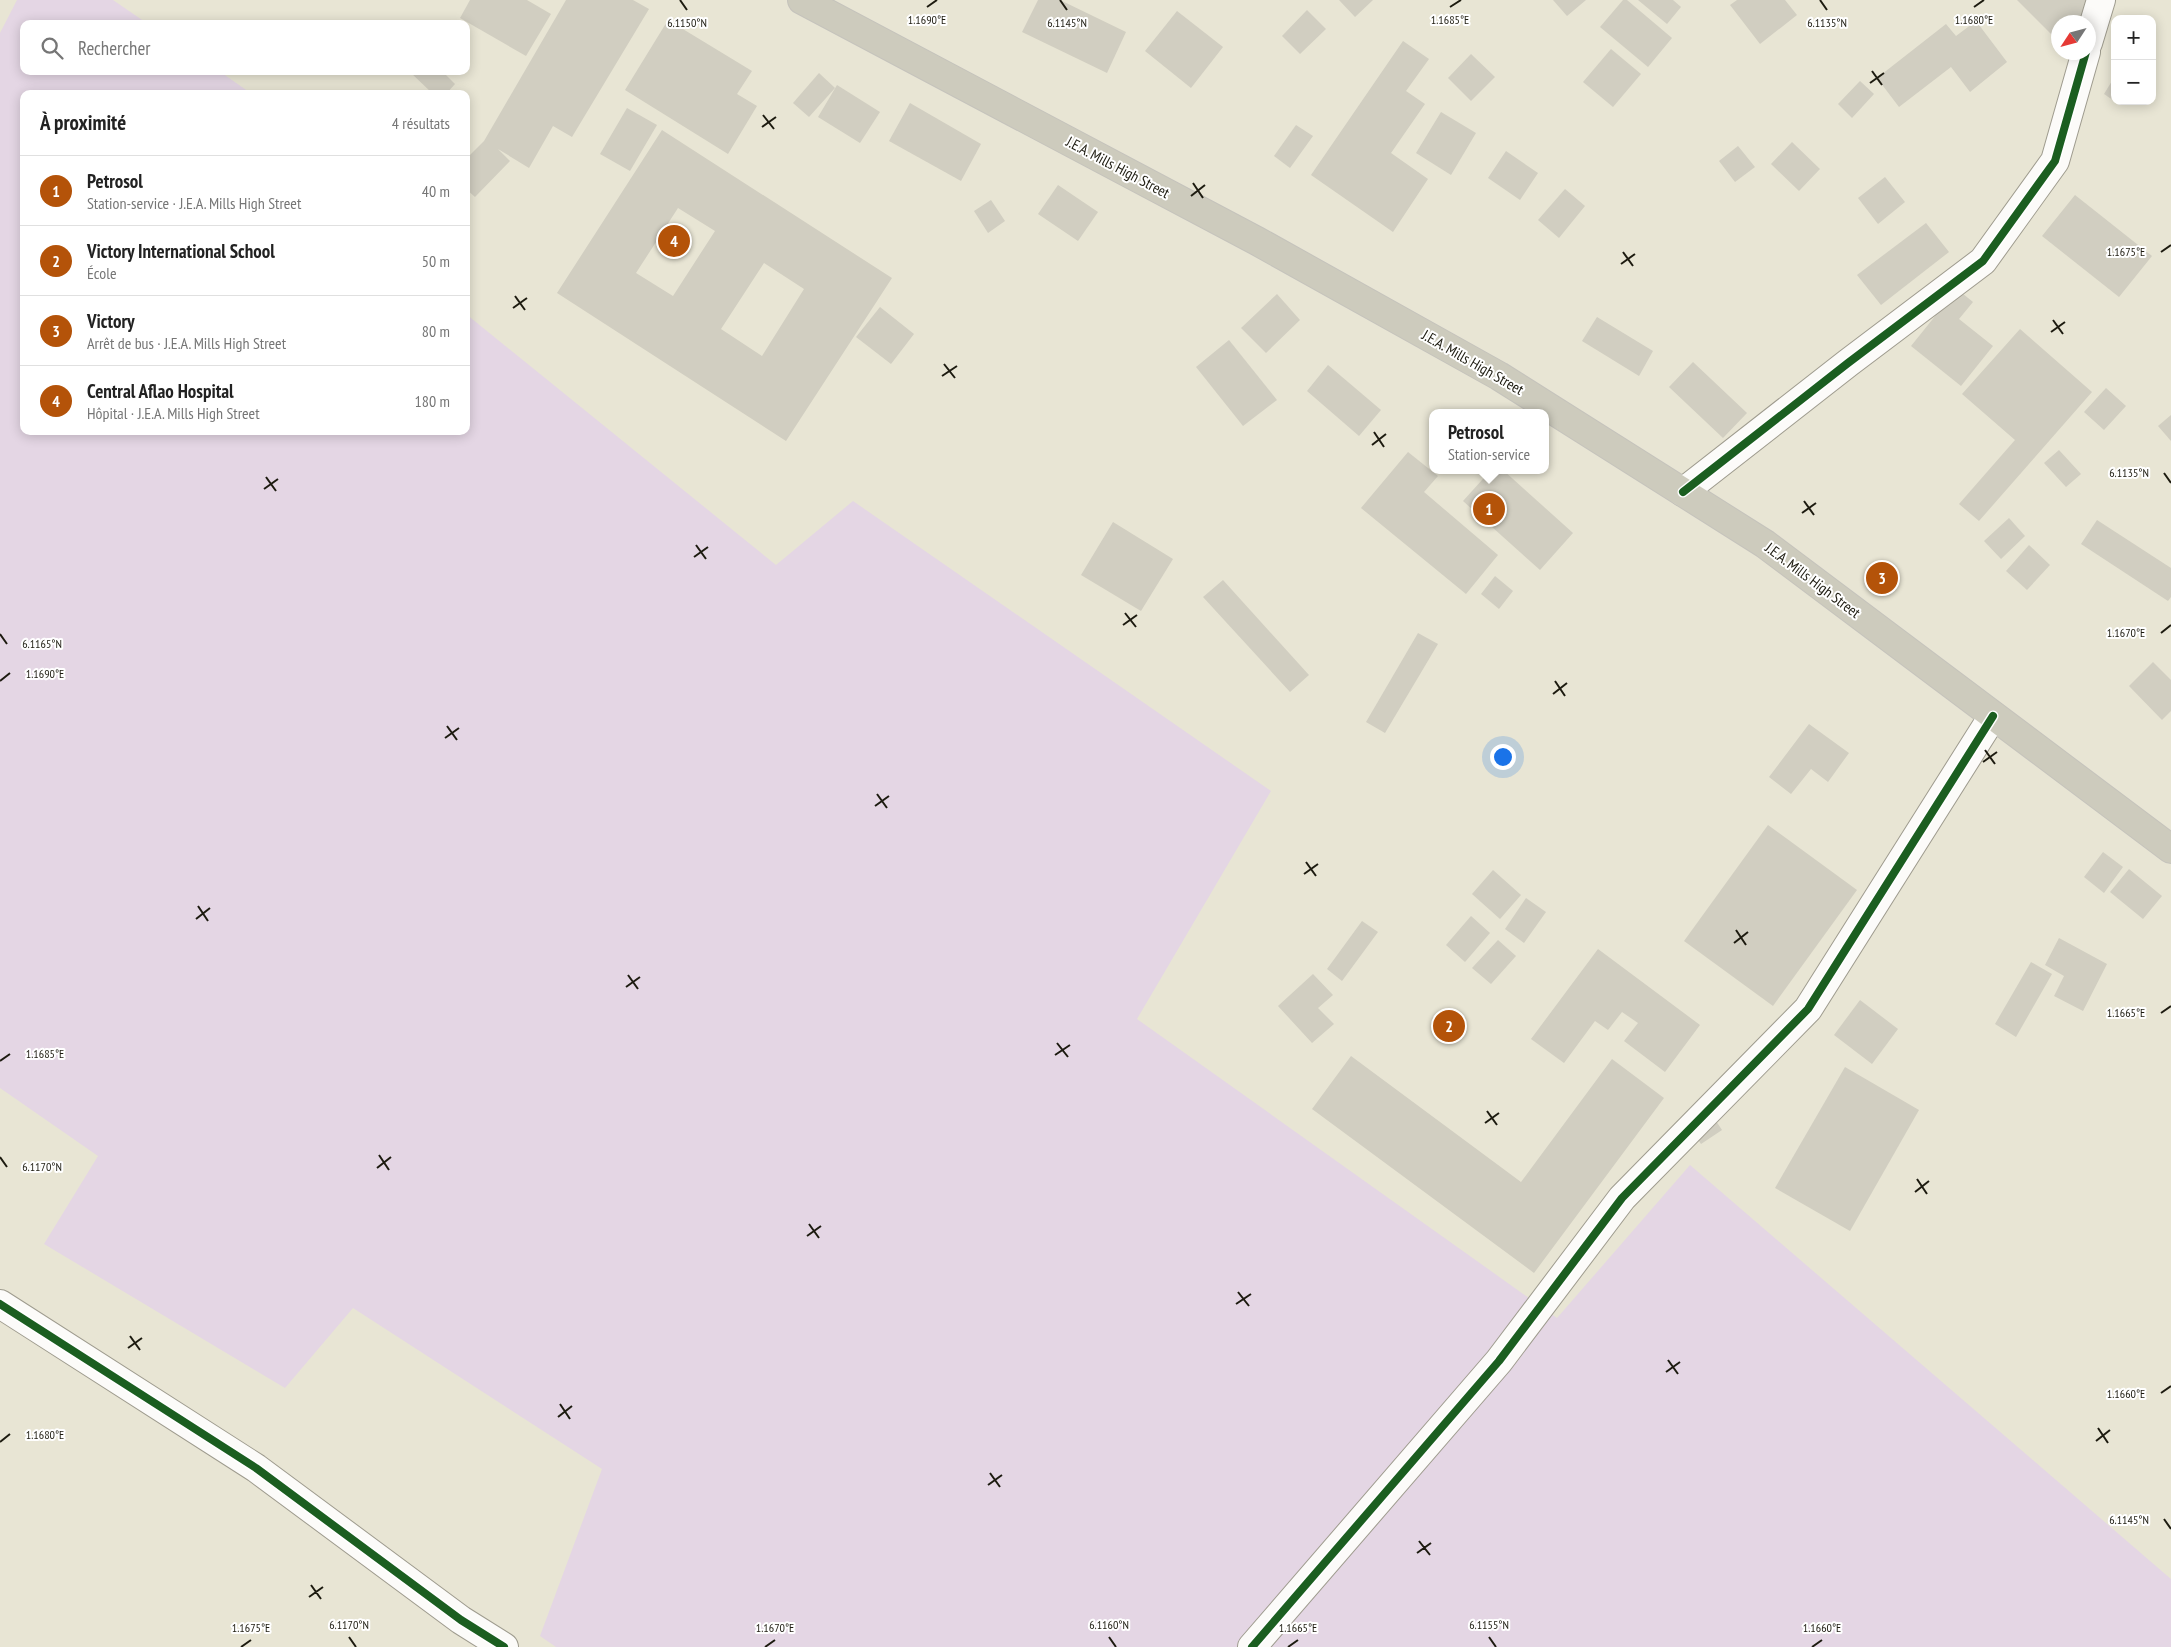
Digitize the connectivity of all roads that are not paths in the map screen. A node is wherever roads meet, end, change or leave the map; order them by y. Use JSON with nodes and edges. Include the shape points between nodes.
{"nodes":[{"id":1,"x":802,"y":0,"type":"edge"},
{"id":2,"x":2101,"y":0,"type":"edge"},
{"id":3,"x":2096,"y":17,"type":"edge"},
{"id":4,"x":2084,"y":60,"type":"edge"},
{"id":5,"x":1683,"y":492,"type":"junction"},
{"id":6,"x":1993,"y":716,"type":"junction"},
{"id":7,"x":2171,"y":849,"type":"edge"},
{"id":8,"x":0,"y":1304,"type":"edge"},
{"id":9,"x":504,"y":1647,"type":"edge"},
{"id":10,"x":1252,"y":1647,"type":"edge"}],
"edges":[{"from":1,"to":5,"type":"highway","name":"J.E.A. Mills High Street","via":[[1257,241],[1499,376]]},
{"from":2,"to":3,"type":"street"},
{"from":4,"to":5,"type":"street","via":[[2055,161],[1983,261]]},
{"from":5,"to":6,"type":"highway","name":"J.E.A. Mills High Street","via":[[1765,544]]},
{"from":6,"to":7,"type":"highway","name":"J.E.A. Mills High Street"},
{"from":6,"to":10,"type":"street","via":[[1808,1009],[1622,1198],[1499,1361]]},
{"from":8,"to":9,"type":"street","via":[[256,1468],[461,1620]]}]}
